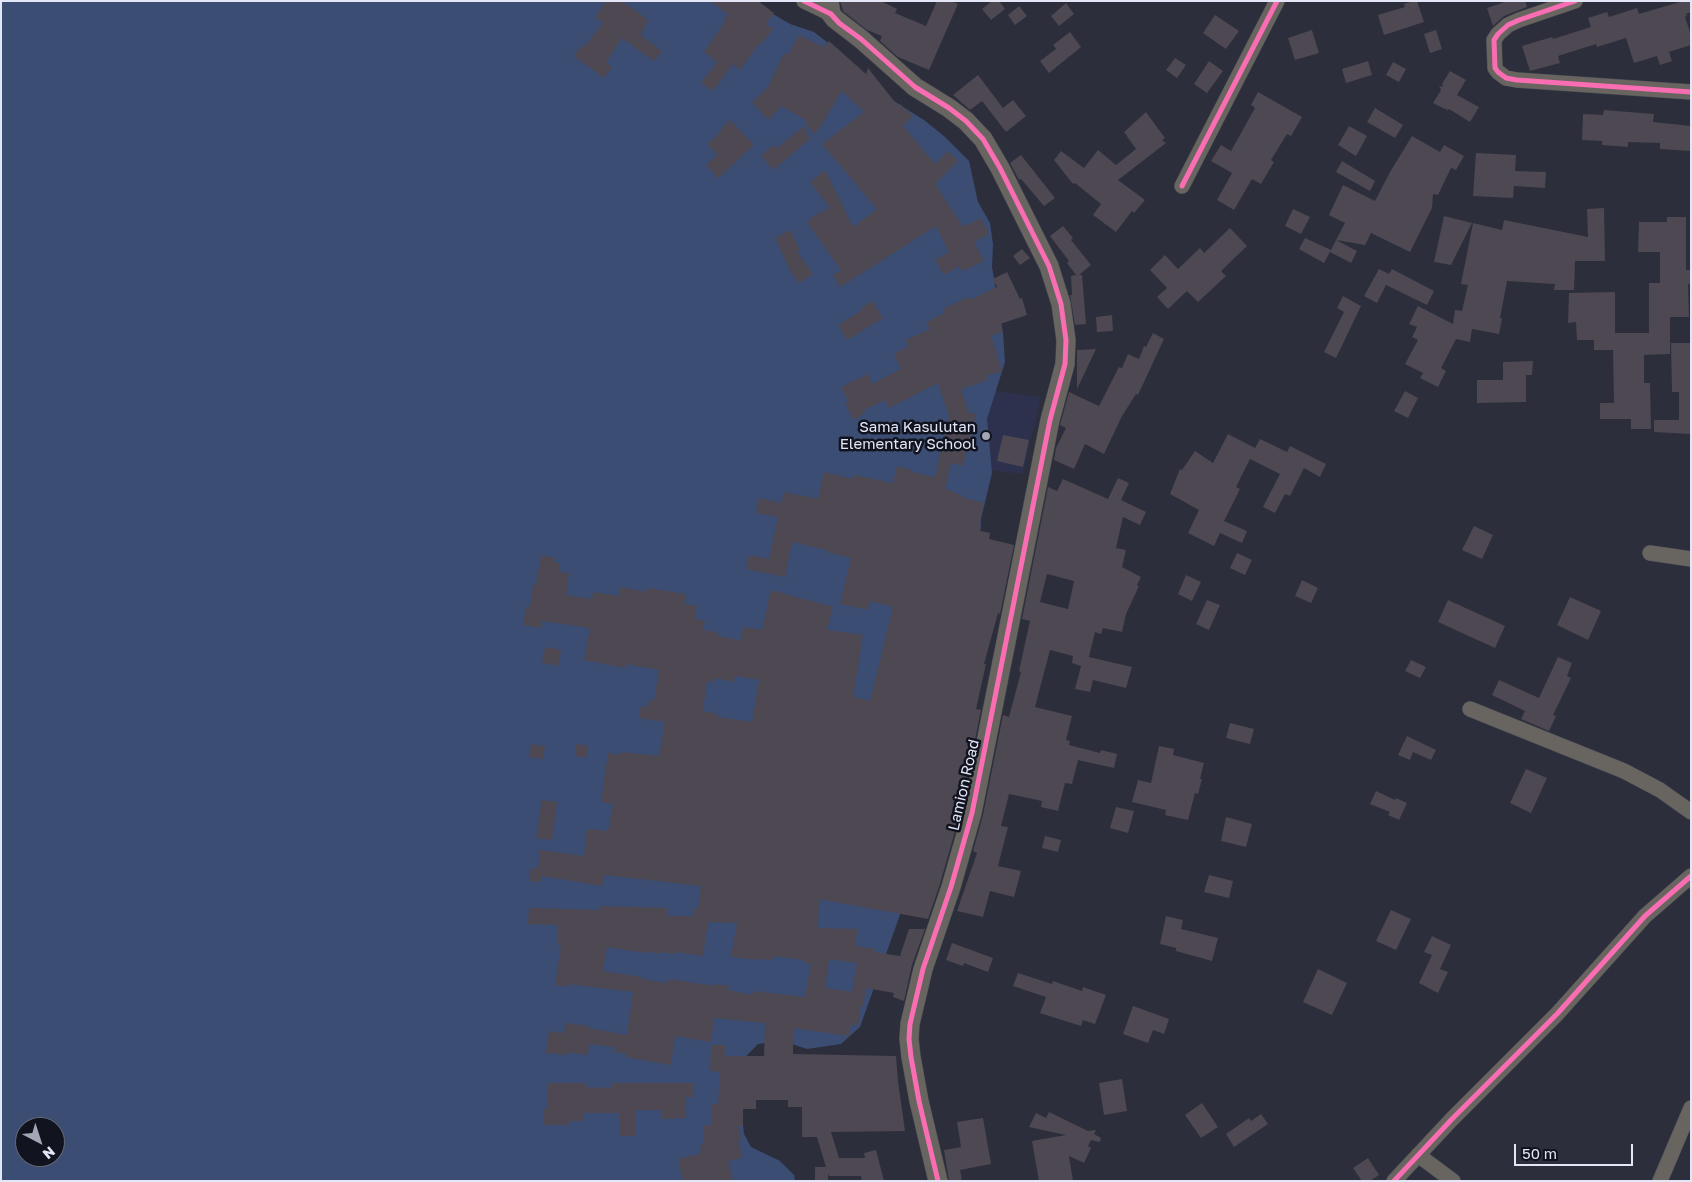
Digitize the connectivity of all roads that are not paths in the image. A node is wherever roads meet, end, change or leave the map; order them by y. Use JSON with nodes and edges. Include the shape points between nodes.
{"nodes":[{"id":1,"x":804,"y":1,"type":"edge"},
{"id":2,"x":1277,"y":1,"type":"edge"},
{"id":3,"x":1575,"y":1,"type":"edge"},
{"id":4,"x":830,"y":8,"type":"edge"},
{"id":5,"x":1691,"y":92,"type":"edge"},
{"id":6,"x":1182,"y":186,"type":"dead end"},
{"id":7,"x":1650,"y":553,"type":"dead end"},
{"id":8,"x":1691,"y":559,"type":"edge"},
{"id":9,"x":1470,"y":709,"type":"dead end"},
{"id":10,"x":1691,"y":812,"type":"edge"},
{"id":11,"x":1691,"y":876,"type":"edge"},
{"id":12,"x":1691,"y":1108,"type":"edge"},
{"id":13,"x":1418,"y":1155,"type":"junction"},
{"id":14,"x":938,"y":1181,"type":"edge"},
{"id":15,"x":1394,"y":1181,"type":"edge"},
{"id":16,"x":1453,"y":1181,"type":"edge"},
{"id":17,"x":1660,"y":1181,"type":"edge"}],
"edges":[{"from":1,"to":4,"type":"street"},
{"from":2,"to":6,"type":"street"},
{"from":3,"to":5,"type":"street","via":[[1519,20],[1498,34],[1494,40],[1498,72],[1517,80]]},
{"from":4,"to":14,"type":"street","name":"Lamion Road","via":[[839,23],[915,87],[966,121],[983,139],[1049,266],[1061,304],[1067,353],[1050,420],[972,813],[923,970],[910,1024],[909,1039],[918,1101]]},
{"from":7,"to":8,"type":"street"},
{"from":9,"to":10,"type":"street","via":[[1624,771],[1660,790]]},
{"from":11,"to":13,"type":"street","via":[[1645,916],[1545,1026]]},
{"from":12,"to":17,"type":"street"},
{"from":13,"to":15,"type":"street"},
{"from":13,"to":16,"type":"street"}]}
